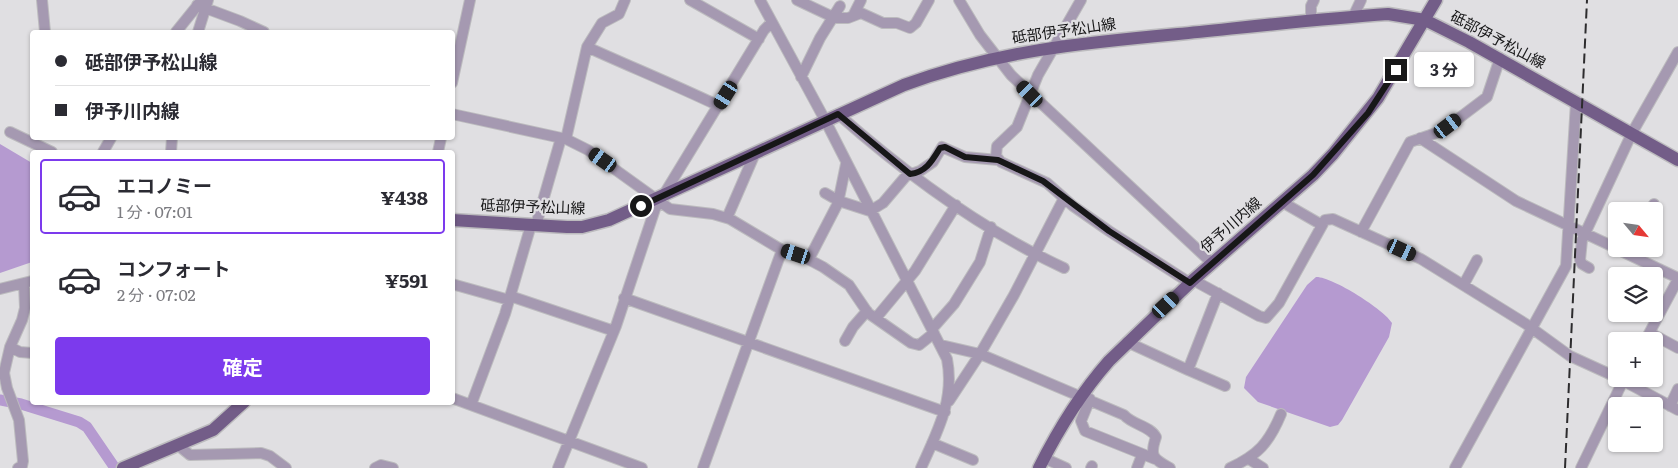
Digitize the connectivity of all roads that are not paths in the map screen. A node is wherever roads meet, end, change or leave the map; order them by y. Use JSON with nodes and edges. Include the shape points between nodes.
{"nodes":[{"id":1,"x":42,"y":0,"type":"edge"},
{"id":2,"x":470,"y":0,"type":"edge"},
{"id":3,"x":625,"y":0,"type":"edge"},
{"id":4,"x":690,"y":0,"type":"edge"},
{"id":5,"x":799,"y":0,"type":"edge"},
{"id":6,"x":861,"y":0,"type":"edge"},
{"id":7,"x":929,"y":0,"type":"edge"},
{"id":8,"x":958,"y":0,"type":"edge"},
{"id":9,"x":1081,"y":0,"type":"edge"},
{"id":10,"x":1314,"y":0,"type":"edge"},
{"id":11,"x":1361,"y":0,"type":"edge"},
{"id":12,"x":1436,"y":0,"type":"edge"},
{"id":13,"x":764,"y":2,"type":"edge"},
{"id":14,"x":203,"y":3,"type":"edge"},
{"id":15,"x":840,"y":6,"type":"dead end"},
{"id":16,"x":854,"y":14,"type":"junction"},
{"id":17,"x":1353,"y":16,"type":"junction"},
{"id":18,"x":832,"y":17,"type":"junction"},
{"id":19,"x":1311,"y":20,"type":"junction"},
{"id":20,"x":1425,"y":20,"type":"junction"},
{"id":21,"x":771,"y":23,"type":"junction"},
{"id":22,"x":45,"y":30,"type":"edge"},
{"id":23,"x":178,"y":30,"type":"edge"},
{"id":24,"x":198,"y":30,"type":"edge"},
{"id":25,"x":260,"y":30,"type":"edge"},
{"id":26,"x":759,"y":39,"type":"junction"},
{"id":27,"x":1053,"y":46,"type":"junction"},
{"id":28,"x":587,"y":47,"type":"junction"},
{"id":29,"x":1678,"y":52,"type":"edge"},
{"id":30,"x":996,"y":57,"type":"junction"},
{"id":31,"x":1500,"y":58,"type":"junction"},
{"id":32,"x":455,"y":69,"type":"edge"},
{"id":33,"x":801,"y":77,"type":"junction"},
{"id":34,"x":1030,"y":94,"type":"junction"},
{"id":35,"x":1576,"y":102,"type":"junction"},
{"id":36,"x":719,"y":106,"type":"junction"},
{"id":37,"x":838,"y":114,"type":"junction"},
{"id":38,"x":455,"y":115,"type":"edge"},
{"id":39,"x":825,"y":120,"type":"junction"},
{"id":40,"x":10,"y":132,"type":"dead end"},
{"id":41,"x":1632,"y":134,"type":"junction"},
{"id":42,"x":563,"y":138,"type":"junction"},
{"id":43,"x":1420,"y":138,"type":"junction"},
{"id":44,"x":48,"y":150,"type":"edge"},
{"id":45,"x":752,"y":154,"type":"junction"},
{"id":46,"x":998,"y":160,"type":"junction"},
{"id":47,"x":1678,"y":160,"type":"edge"},
{"id":48,"x":846,"y":164,"type":"junction"},
{"id":49,"x":910,"y":174,"type":"junction"},
{"id":50,"x":825,"y":193,"type":"dead end"},
{"id":51,"x":1064,"y":198,"type":"junction"},
{"id":52,"x":660,"y":199,"type":"junction"},
{"id":53,"x":838,"y":202,"type":"junction"},
{"id":54,"x":1282,"y":202,"type":"junction"},
{"id":55,"x":956,"y":205,"type":"junction"},
{"id":56,"x":870,"y":211,"type":"junction"},
{"id":57,"x":727,"y":218,"type":"junction"},
{"id":58,"x":455,"y":220,"type":"edge"},
{"id":59,"x":533,"y":225,"type":"junction"},
{"id":60,"x":1322,"y":226,"type":"junction"},
{"id":61,"x":1569,"y":226,"type":"junction"},
{"id":62,"x":991,"y":228,"type":"junction"},
{"id":63,"x":1361,"y":232,"type":"junction"},
{"id":64,"x":1586,"y":233,"type":"junction"},
{"id":65,"x":1608,"y":244,"type":"edge"},
{"id":66,"x":782,"y":250,"type":"junction"},
{"id":67,"x":1034,"y":254,"type":"junction"},
{"id":68,"x":1641,"y":258,"type":"edge"},
{"id":69,"x":809,"y":259,"type":"junction"},
{"id":70,"x":1477,"y":260,"type":"dead end"},
{"id":71,"x":1212,"y":263,"type":"junction"},
{"id":72,"x":1064,"y":268,"type":"dead end"},
{"id":73,"x":1588,"y":268,"type":"dead end"},
{"id":74,"x":906,"y":280,"type":"junction"},
{"id":75,"x":1678,"y":280,"type":"edge"},
{"id":76,"x":1192,"y":281,"type":"junction"},
{"id":77,"x":28,"y":283,"type":"edge"},
{"id":78,"x":1464,"y":284,"type":"junction"},
{"id":79,"x":455,"y":285,"type":"edge"},
{"id":80,"x":0,"y":289,"type":"edge"},
{"id":81,"x":1218,"y":293,"type":"junction"},
{"id":82,"x":509,"y":298,"type":"junction"},
{"id":83,"x":624,"y":298,"type":"junction"},
{"id":84,"x":867,"y":311,"type":"junction"},
{"id":85,"x":876,"y":318,"type":"junction"},
{"id":86,"x":1531,"y":328,"type":"junction"},
{"id":87,"x":614,"y":331,"type":"junction"},
{"id":88,"x":933,"y":331,"type":"junction"},
{"id":89,"x":1651,"y":332,"type":"edge"},
{"id":90,"x":749,"y":342,"type":"junction"},
{"id":91,"x":845,"y":342,"type":"dead end"},
{"id":92,"x":1127,"y":342,"type":"junction"},
{"id":93,"x":1663,"y":342,"type":"edge"},
{"id":94,"x":941,"y":345,"type":"junction"},
{"id":95,"x":10,"y":346,"type":"junction"},
{"id":96,"x":1678,"y":348,"type":"edge"},
{"id":97,"x":30,"y":353,"type":"edge"},
{"id":98,"x":980,"y":354,"type":"junction"},
{"id":99,"x":1188,"y":370,"type":"junction"},
{"id":100,"x":1608,"y":373,"type":"edge"},
{"id":101,"x":1225,"y":386,"type":"dead end"},
{"id":102,"x":1617,"y":387,"type":"edge"},
{"id":103,"x":1636,"y":387,"type":"edge"},
{"id":104,"x":1678,"y":389,"type":"edge"},
{"id":105,"x":1086,"y":397,"type":"junction"},
{"id":106,"x":455,"y":399,"type":"edge"},
{"id":107,"x":949,"y":401,"type":"junction"},
{"id":108,"x":241,"y":405,"type":"edge"},
{"id":109,"x":471,"y":405,"type":"junction"},
{"id":110,"x":1674,"y":408,"type":"edge"},
{"id":111,"x":945,"y":412,"type":"junction"},
{"id":112,"x":1281,"y":414,"type":"dead end"},
{"id":113,"x":570,"y":442,"type":"junction"},
{"id":114,"x":932,"y":443,"type":"junction"},
{"id":115,"x":179,"y":446,"type":"junction"},
{"id":116,"x":1142,"y":455,"type":"junction"},
{"id":117,"x":1155,"y":459,"type":"junction"},
{"id":118,"x":1248,"y":459,"type":"junction"},
{"id":119,"x":973,"y":460,"type":"dead end"},
{"id":120,"x":1042,"y":463,"type":"edge"},
{"id":121,"x":18,"y":468,"type":"edge"},
{"id":122,"x":123,"y":468,"type":"edge"},
{"id":123,"x":286,"y":468,"type":"edge"},
{"id":124,"x":375,"y":468,"type":"edge"},
{"id":125,"x":393,"y":468,"type":"edge"},
{"id":126,"x":558,"y":468,"type":"edge"},
{"id":127,"x":642,"y":468,"type":"edge"},
{"id":128,"x":703,"y":468,"type":"edge"},
{"id":129,"x":921,"y":468,"type":"edge"},
{"id":130,"x":1066,"y":468,"type":"edge"},
{"id":131,"x":1137,"y":468,"type":"edge"},
{"id":132,"x":1170,"y":468,"type":"edge"},
{"id":133,"x":1230,"y":468,"type":"edge"},
{"id":134,"x":1263,"y":468,"type":"edge"},
{"id":135,"x":1455,"y":468,"type":"edge"},
{"id":136,"x":1581,"y":468,"type":"edge"}],
"edges":[{"from":1,"to":22,"type":"street"},
{"from":2,"to":32,"type":"street"},
{"from":3,"to":28,"type":"street","via":[[619,14],[602,23]]},
{"from":4,"to":26,"type":"street"},
{"from":5,"to":18,"type":"street"},
{"from":6,"to":16,"type":"street"},
{"from":7,"to":16,"type":"street","via":[[910,28],[883,23],[861,13]]},
{"from":8,"to":30,"type":"street"},
{"from":9,"to":27,"type":"street"},
{"from":10,"to":19,"type":"street"},
{"from":11,"to":17,"type":"street"},
{"from":12,"to":20,"type":"main road","name":"伊予川内線"},
{"from":13,"to":21,"type":"street"},
{"from":14,"to":23,"type":"street"},
{"from":14,"to":24,"type":"street"},
{"from":14,"to":25,"type":"street"},
{"from":15,"to":18,"type":"street"},
{"from":16,"to":18,"type":"street","via":[[842,19]]},
{"from":17,"to":19,"type":"main road","name":"砥部伊予松山線"},
{"from":17,"to":20,"type":"main road","name":"砥部伊予松山線","via":[[1388,14]]},
{"from":18,"to":33,"type":"street"},
{"from":19,"to":27,"type":"main road","name":"砥部伊予松山線"},
{"from":20,"to":31,"type":"main road","name":"砥部伊予松山線"},
{"from":20,"to":54,"type":"main road","name":"伊予川内線","via":[[1368,113],[1333,154]]},
{"from":21,"to":26,"type":"street"},
{"from":21,"to":33,"type":"street"},
{"from":26,"to":36,"type":"street"},
{"from":27,"to":30,"type":"main road","name":"砥部伊予松山線"},
{"from":27,"to":34,"type":"street"},
{"from":28,"to":36,"type":"street"},
{"from":28,"to":42,"type":"street"},
{"from":29,"to":41,"type":"street"},
{"from":30,"to":34,"type":"street"},
{"from":30,"to":37,"type":"main road","name":"砥部伊予松山線","via":[[936,73]]},
{"from":31,"to":35,"type":"main road","name":"砥部伊予松山線"},
{"from":31,"to":43,"type":"street","via":[[1487,97],[1442,131]]},
{"from":33,"to":39,"type":"street"},
{"from":34,"to":46,"type":"street","via":[[1017,127],[995,150]]},
{"from":34,"to":71,"type":"street"},
{"from":35,"to":41,"type":"main road","name":"砥部伊予松山線"},
{"from":35,"to":61,"type":"street"},
{"from":36,"to":52,"type":"street"},
{"from":37,"to":39,"type":"main road","name":"砥部伊予松山線"},
{"from":37,"to":49,"type":"street"},
{"from":38,"to":42,"type":"street"},
{"from":39,"to":45,"type":"main road","name":"砥部伊予松山線"},
{"from":39,"to":48,"type":"street"},
{"from":40,"to":44,"type":"street"},
{"from":41,"to":47,"type":"main road","name":"砥部伊予松山線"},
{"from":41,"to":64,"type":"street"},
{"from":42,"to":52,"type":"street","via":[[588,150]]},
{"from":42,"to":59,"type":"street"},
{"from":43,"to":61,"type":"street","via":[[1516,200]]},
{"from":43,"to":63,"type":"street","via":[[1405,148]]},
{"from":45,"to":52,"type":"main road","name":"砥部伊予松山線"},
{"from":45,"to":57,"type":"street"},
{"from":46,"to":49,"type":"street","via":[[965,157],[942,147],[929,165]]},
{"from":46,"to":51,"type":"street","via":[[1047,184]]},
{"from":48,"to":53,"type":"street"},
{"from":48,"to":56,"type":"street"},
{"from":49,"to":55,"type":"street"},
{"from":49,"to":56,"type":"street","via":[[895,186],[883,203]]},
{"from":50,"to":53,"type":"street"},
{"from":51,"to":67,"type":"street"},
{"from":51,"to":76,"type":"street","via":[[1109,231]]},
{"from":52,"to":57,"type":"street","via":[[676,211]]},
{"from":52,"to":59,"type":"main road","name":"砥部伊予松山線","via":[[594,225]]},
{"from":52,"to":83,"type":"street"},
{"from":53,"to":56,"type":"street"},
{"from":53,"to":69,"type":"street"},
{"from":54,"to":60,"type":"street"},
{"from":54,"to":71,"type":"main road","name":"伊予川内線"},
{"from":55,"to":62,"type":"street"},
{"from":55,"to":74,"type":"street"},
{"from":56,"to":74,"type":"street"},
{"from":57,"to":66,"type":"street"},
{"from":58,"to":59,"type":"main road","name":"砥部伊予松山線"},
{"from":59,"to":82,"type":"street"},
{"from":60,"to":63,"type":"street","via":[[1325,220],[1333,219]]},
{"from":60,"to":81,"type":"street","via":[[1266,318]]},
{"from":61,"to":64,"type":"street"},
{"from":61,"to":86,"type":"street","via":[[1566,266]]},
{"from":62,"to":67,"type":"street"},
{"from":62,"to":88,"type":"street","via":[[980,262]]},
{"from":63,"to":78,"type":"street","via":[[1421,259]]},
{"from":64,"to":65,"type":"street"},
{"from":64,"to":73,"type":"street","via":[[1580,260]]},
{"from":66,"to":69,"type":"street"},
{"from":66,"to":90,"type":"street"},
{"from":67,"to":72,"type":"street"},
{"from":67,"to":98,"type":"street"},
{"from":68,"to":75,"type":"street"},
{"from":69,"to":84,"type":"street","via":[[849,285]]},
{"from":70,"to":78,"type":"street"},
{"from":71,"to":76,"type":"main road","name":"伊予川内線"},
{"from":74,"to":85,"type":"street"},
{"from":74,"to":88,"type":"street"},
{"from":75,"to":89,"type":"street"},
{"from":76,"to":81,"type":"street"},
{"from":76,"to":92,"type":"main road","name":"伊予川内線"},
{"from":77,"to":80,"type":"street"},
{"from":77,"to":95,"type":"street","via":[[22,320]]},
{"from":78,"to":86,"type":"street"},
{"from":79,"to":82,"type":"street"},
{"from":81,"to":99,"type":"street"},
{"from":82,"to":87,"type":"street"},
{"from":82,"to":109,"type":"street"},
{"from":83,"to":87,"type":"street"},
{"from":83,"to":90,"type":"street"},
{"from":84,"to":85,"type":"street"},
{"from":84,"to":91,"type":"street"},
{"from":85,"to":88,"type":"street","via":[[915,345],[924,342]]},
{"from":86,"to":100,"type":"street","via":[[1570,356]]},
{"from":86,"to":135,"type":"street"},
{"from":87,"to":113,"type":"street"},
{"from":88,"to":94,"type":"street"},
{"from":90,"to":111,"type":"street"},
{"from":90,"to":128,"type":"street"},
{"from":92,"to":99,"type":"street"},
{"from":92,"to":105,"type":"main road","name":"伊予川内線","via":[[1095,377]]},
{"from":93,"to":96,"type":"street"},
{"from":94,"to":98,"type":"street"},
{"from":94,"to":107,"type":"street","via":[[950,380]]},
{"from":95,"to":97,"type":"street"},
{"from":95,"to":121,"type":"street","via":[[4,373],[19,420],[23,461]]},
{"from":98,"to":105,"type":"street"},
{"from":98,"to":107,"type":"street"},
{"from":99,"to":101,"type":"street"},
{"from":102,"to":136,"type":"street"},
{"from":103,"to":110,"type":"street"},
{"from":104,"to":110,"type":"street"},
{"from":105,"to":116,"type":"street","via":[[1081,420],[1085,431]]},
{"from":105,"to":117,"type":"street","via":[[1153,432],[1156,437],[1152,454]]},
{"from":105,"to":120,"type":"main road","name":"伊予川内線","via":[[1061,426]]},
{"from":106,"to":109,"type":"street"},
{"from":107,"to":111,"type":"street"},
{"from":108,"to":115,"type":"main road","via":[[213,430]]},
{"from":109,"to":113,"type":"street"},
{"from":111,"to":114,"type":"street"},
{"from":112,"to":118,"type":"street","via":[[1268,439]]},
{"from":113,"to":126,"type":"street"},
{"from":113,"to":127,"type":"street"},
{"from":114,"to":119,"type":"street"},
{"from":114,"to":129,"type":"street"},
{"from":115,"to":122,"type":"main road"},
{"from":115,"to":123,"type":"street","via":[[190,455],[266,454]]},
{"from":116,"to":117,"type":"street"},
{"from":116,"to":131,"type":"street"},
{"from":117,"to":132,"type":"street"},
{"from":118,"to":133,"type":"street"},
{"from":118,"to":134,"type":"street"},
{"from":120,"to":130,"type":"street"},
{"from":124,"to":125,"type":"street","via":[[381,465]]}]}
